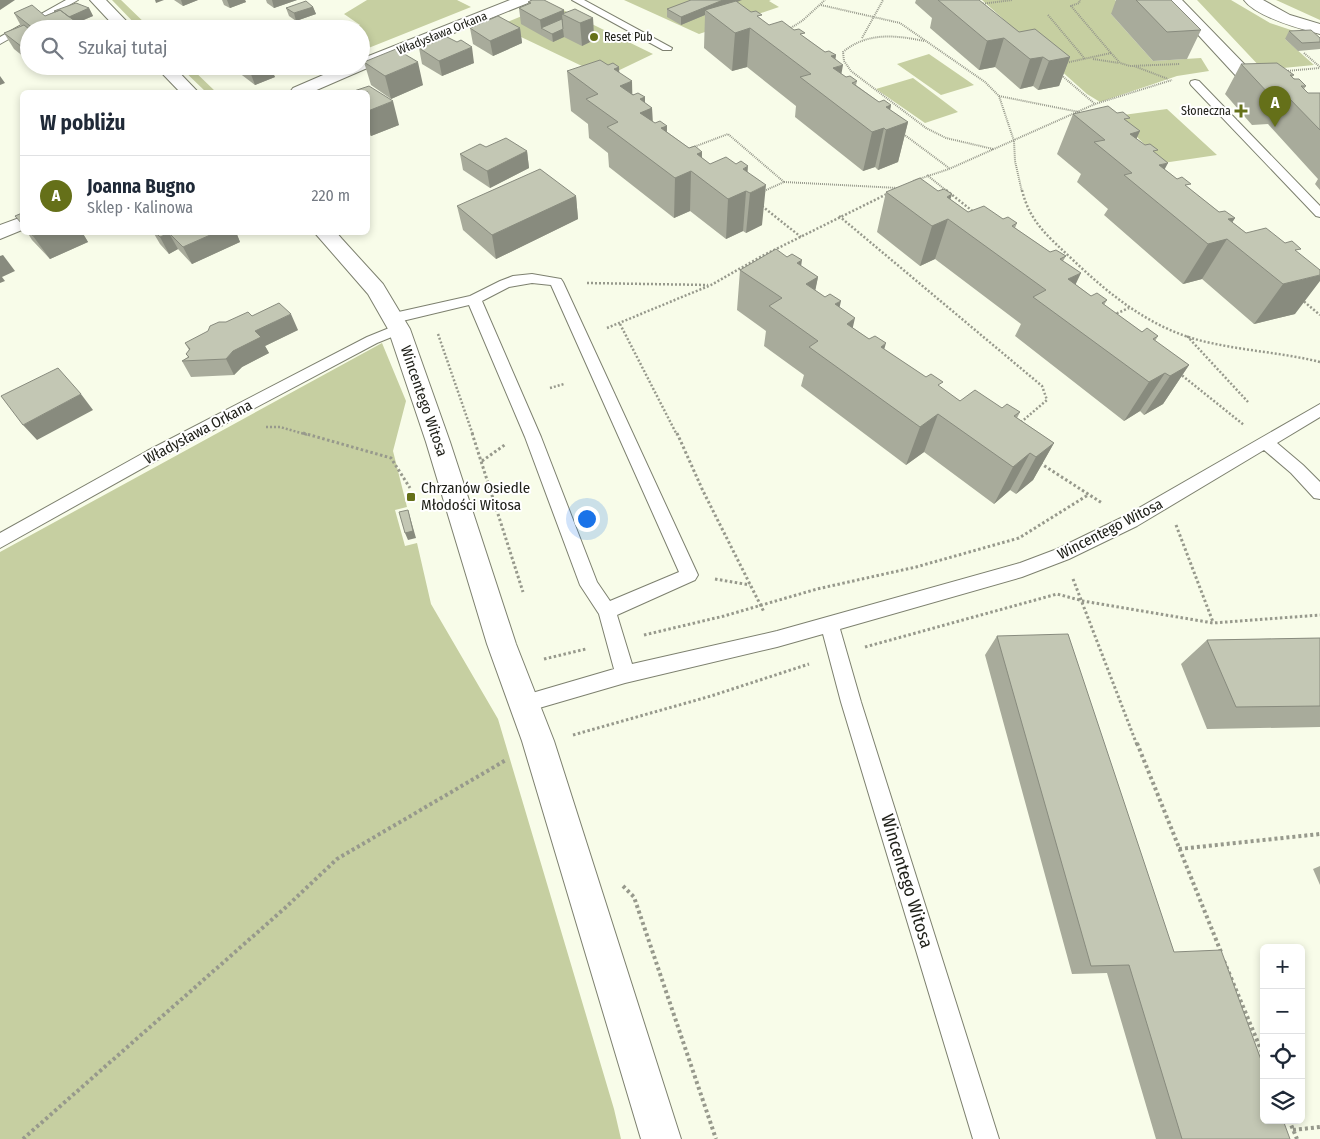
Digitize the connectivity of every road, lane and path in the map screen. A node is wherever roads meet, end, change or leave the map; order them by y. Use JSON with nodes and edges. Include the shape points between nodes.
{"nodes":[{"id":1,"x":73,"y":0,"type":"edge"},
{"id":2,"x":98,"y":0,"type":"edge"},
{"id":3,"x":523,"y":0,"type":"edge"},
{"id":4,"x":576,"y":0,"type":"edge"},
{"id":5,"x":825,"y":0,"type":"edge"},
{"id":6,"x":883,"y":0,"type":"edge"},
{"id":7,"x":976,"y":0,"type":"edge"},
{"id":8,"x":1012,"y":0,"type":"edge"},
{"id":9,"x":1080,"y":0,"type":"edge"},
{"id":10,"x":1174,"y":0,"type":"edge"},
{"id":11,"x":1252,"y":0,"type":"edge"},
{"id":12,"x":980,"y":4,"type":"junction"},
{"id":13,"x":821,"y":5,"type":"junction"},
{"id":14,"x":976,"y":7,"type":"edge"},
{"id":15,"x":1048,"y":15,"type":"dead end"},
{"id":16,"x":872,"y":16,"type":"junction"},
{"id":17,"x":37,"y":20,"type":"edge"},
{"id":18,"x":117,"y":20,"type":"edge"},
{"id":19,"x":1320,"y":29,"type":"edge"},
{"id":20,"x":20,"y":30,"type":"edge"},
{"id":21,"x":786,"y":30,"type":"edge"},
{"id":22,"x":862,"y":39,"type":"junction"},
{"id":23,"x":0,"y":41,"type":"edge"},
{"id":24,"x":927,"y":42,"type":"junction"},
{"id":25,"x":667,"y":48,"type":"dead end"},
{"id":26,"x":1301,"y":50,"type":"edge"},
{"id":27,"x":1111,"y":53,"type":"junction"},
{"id":28,"x":1089,"y":58,"type":"junction"},
{"id":29,"x":1085,"y":59,"type":"junction"},
{"id":30,"x":370,"y":62,"type":"edge"},
{"id":31,"x":1120,"y":63,"type":"junction"},
{"id":32,"x":1058,"y":64,"type":"edge"},
{"id":33,"x":1186,"y":64,"type":"edge"},
{"id":34,"x":1132,"y":66,"type":"junction"},
{"id":35,"x":1320,"y":67,"type":"edge"},
{"id":36,"x":1058,"y":72,"type":"edge"},
{"id":37,"x":1242,"y":73,"type":"joint"},
{"id":38,"x":172,"y":75,"type":"edge"},
{"id":39,"x":339,"y":75,"type":"edge"},
{"id":40,"x":1168,"y":79,"type":"junction"},
{"id":41,"x":1195,"y":83,"type":"joint"},
{"id":42,"x":187,"y":90,"type":"edge"},
{"id":43,"x":305,"y":90,"type":"edge"},
{"id":44,"x":877,"y":91,"type":"junction"},
{"id":45,"x":869,"y":93,"type":"edge"},
{"id":46,"x":999,"y":96,"type":"junction"},
{"id":47,"x":1095,"y":104,"type":"junction"},
{"id":48,"x":1081,"y":112,"type":"junction"},
{"id":49,"x":902,"y":133,"type":"dead end"},
{"id":50,"x":1014,"y":141,"type":"junction"},
{"id":51,"x":994,"y":150,"type":"junction"},
{"id":52,"x":696,"y":155,"type":"edge"},
{"id":53,"x":949,"y":169,"type":"junction"},
{"id":54,"x":927,"y":175,"type":"junction"},
{"id":55,"x":784,"y":182,"type":"junction"},
{"id":56,"x":912,"y":182,"type":"edge"},
{"id":57,"x":905,"y":185,"type":"edge"},
{"id":58,"x":898,"y":188,"type":"junction"},
{"id":59,"x":757,"y":194,"type":"dead end"},
{"id":60,"x":757,"y":202,"type":"edge"},
{"id":61,"x":1320,"y":213,"type":"edge"},
{"id":62,"x":839,"y":216,"type":"junction"},
{"id":63,"x":982,"y":218,"type":"edge"},
{"id":64,"x":20,"y":224,"type":"edge"},
{"id":65,"x":0,"y":233,"type":"edge"},
{"id":66,"x":327,"y":235,"type":"edge"},
{"id":67,"x":801,"y":236,"type":"junction"},
{"id":68,"x":762,"y":256,"type":"junction"},
{"id":69,"x":769,"y":262,"type":"edge"},
{"id":70,"x":556,"y":282,"type":"junction"},
{"id":71,"x":711,"y":285,"type":"junction"},
{"id":72,"x":1300,"y":298,"type":"edge"},
{"id":73,"x":474,"y":300,"type":"junction"},
{"id":74,"x":1129,"y":308,"type":"junction"},
{"id":75,"x":1320,"y":315,"type":"edge"},
{"id":76,"x":1107,"y":317,"type":"edge"},
{"id":77,"x":397,"y":324,"type":"junction"},
{"id":78,"x":620,"y":324,"type":"junction"},
{"id":79,"x":580,"y":335,"type":"junction"},
{"id":80,"x":1186,"y":336,"type":"junction"},
{"id":81,"x":1320,"y":362,"type":"edge"},
{"id":82,"x":1175,"y":371,"type":"edge"},
{"id":83,"x":564,"y":384,"type":"dead end"},
{"id":84,"x":550,"y":388,"type":"dead end"},
{"id":85,"x":1248,"y":402,"type":"dead end"},
{"id":86,"x":1320,"y":410,"type":"edge"},
{"id":87,"x":213,"y":424,"type":"junction"},
{"id":88,"x":1019,"y":424,"type":"edge"},
{"id":89,"x":1265,"y":442,"type":"junction"},
{"id":90,"x":502,"y":446,"type":"dead end"},
{"id":91,"x":1033,"y":458,"type":"edge"},
{"id":92,"x":482,"y":461,"type":"dead end"},
{"id":93,"x":410,"y":488,"type":"dead end"},
{"id":94,"x":1078,"y":489,"type":"dead end"},
{"id":95,"x":1320,"y":493,"type":"edge"},
{"id":96,"x":1088,"y":495,"type":"dead end"},
{"id":97,"x":1166,"y":500,"type":"junction"},
{"id":98,"x":0,"y":541,"type":"edge"},
{"id":99,"x":1063,"y":554,"type":"junction"},
{"id":100,"x":689,"y":575,"type":"junction"},
{"id":101,"x":751,"y":586,"type":"junction"},
{"id":102,"x":1083,"y":601,"type":"junction"},
{"id":103,"x":761,"y":605,"type":"junction"},
{"id":104,"x":607,"y":611,"type":"junction"},
{"id":105,"x":1320,"y":615,"type":"edge"},
{"id":106,"x":829,"y":623,"type":"junction"},
{"id":107,"x":1213,"y":623,"type":"junction"},
{"id":108,"x":615,"y":642,"type":"junction"},
{"id":109,"x":544,"y":659,"type":"dead end"},
{"id":110,"x":625,"y":674,"type":"junction"},
{"id":111,"x":522,"y":704,"type":"junction"},
{"id":112,"x":538,"y":741,"type":"junction"},
{"id":113,"x":1320,"y":834,"type":"edge"},
{"id":114,"x":1179,"y":849,"type":"junction"},
{"id":115,"x":1260,"y":1047,"type":"edge"},
{"id":116,"x":1291,"y":1124,"type":"edge"},
{"id":117,"x":1320,"y":1127,"type":"edge"},
{"id":118,"x":1293,"y":1130,"type":"junction"},
{"id":119,"x":23,"y":1139,"type":"edge"},
{"id":120,"x":660,"y":1139,"type":"edge"},
{"id":121,"x":986,"y":1139,"type":"edge"},
{"id":122,"x":1297,"y":1139,"type":"edge"}],
"edges":[{"from":1,"to":17,"type":"lane"},
{"from":2,"to":18,"type":"street"},
{"from":3,"to":30,"type":"street","name":"Władysława Orkana"},
{"from":4,"to":25,"type":"lane"},
{"from":5,"to":13,"type":"path"},
{"from":6,"to":16,"type":"path"},
{"from":7,"to":12,"type":"path"},
{"from":8,"to":12,"type":"path"},
{"from":9,"to":27,"type":"path","via":[[1071,6]]},
{"from":10,"to":37,"type":"street"},
{"from":11,"to":19,"type":"street","via":[[1292,22]]},
{"from":12,"to":14,"type":"path","via":[[982,6]]},
{"from":13,"to":16,"type":"path"},
{"from":13,"to":21,"type":"path","via":[[802,22]]},
{"from":15,"to":29,"type":"path"},
{"from":16,"to":22,"type":"path"},
{"from":16,"to":24,"type":"path","via":[[900,23]]},
{"from":20,"to":23,"type":"lane"},
{"from":22,"to":24,"type":"path","via":[[891,37]]},
{"from":22,"to":44,"type":"path","via":[[844,52],[844,61],[851,71]]},
{"from":24,"to":46,"type":"path","via":[[985,82]]},
{"from":26,"to":35,"type":"path"},
{"from":27,"to":28,"type":"path"},
{"from":27,"to":31,"type":"path"},
{"from":28,"to":29,"type":"path"},
{"from":28,"to":31,"type":"path"},
{"from":29,"to":32,"type":"path"},
{"from":31,"to":34,"type":"path"},
{"from":33,"to":34,"type":"path"},
{"from":34,"to":40,"type":"path"},
{"from":35,"to":37,"type":"path"},
{"from":36,"to":47,"type":"path"},
{"from":38,"to":42,"type":"street"},
{"from":39,"to":43,"type":"street","name":"Władysława Orkana"},
{"from":40,"to":41,"type":"path"},
{"from":40,"to":47,"type":"path"},
{"from":41,"to":61,"type":"lane"},
{"from":44,"to":45,"type":"path"},
{"from":44,"to":51,"type":"path","via":[[926,128],[946,138]]},
{"from":46,"to":48,"type":"path"},
{"from":46,"to":50,"type":"path"},
{"from":47,"to":48,"type":"path"},
{"from":48,"to":50,"type":"path"},
{"from":49,"to":53,"type":"path"},
{"from":50,"to":51,"type":"path"},
{"from":50,"to":74,"type":"path","via":[[1023,194],[1038,227]]},
{"from":51,"to":53,"type":"path"},
{"from":52,"to":55,"type":"path","via":[[688,149],[728,134]]},
{"from":53,"to":54,"type":"path"},
{"from":54,"to":56,"type":"path"},
{"from":54,"to":63,"type":"path"},
{"from":55,"to":58,"type":"path"},
{"from":55,"to":59,"type":"path"},
{"from":57,"to":58,"type":"path"},
{"from":58,"to":62,"type":"path"},
{"from":60,"to":67,"type":"path"},
{"from":62,"to":67,"type":"path"},
{"from":62,"to":88,"type":"path","via":[[1042,386],[1047,400]]},
{"from":64,"to":65,"type":"street"},
{"from":66,"to":77,"type":"street","name":"Wincentego Witosa","via":[[366,274]]},
{"from":67,"to":68,"type":"path"},
{"from":68,"to":69,"type":"path"},
{"from":68,"to":71,"type":"path"},
{"from":70,"to":71,"type":"path"},
{"from":70,"to":73,"type":"lane","name":"Władysława Orkana","via":[[537,278],[507,281]]},
{"from":70,"to":79,"type":"lane"},
{"from":71,"to":78,"type":"path"},
{"from":72,"to":75,"type":"path"},
{"from":73,"to":77,"type":"lane","name":"Władysława Orkana"},
{"from":73,"to":104,"type":"lane","via":[[533,437],[589,585]]},
{"from":74,"to":76,"type":"path"},
{"from":74,"to":80,"type":"path","via":[[1163,328]]},
{"from":77,"to":87,"type":"lane","name":"Władysława Orkana"},
{"from":77,"to":111,"type":"street","name":"Wincentego Witosa","via":[[450,478],[482,592]]},
{"from":78,"to":79,"type":"path"},
{"from":78,"to":101,"type":"path"},
{"from":79,"to":100,"type":"lane"},
{"from":80,"to":81,"type":"path"},
{"from":80,"to":85,"type":"path"},
{"from":82,"to":89,"type":"path"},
{"from":83,"to":84,"type":"path"},
{"from":86,"to":89,"type":"lane","name":"Wincentego Witosa"},
{"from":87,"to":93,"type":"path","via":[[280,427],[392,458]]},
{"from":87,"to":98,"type":"lane","name":"Władysława Orkana"},
{"from":89,"to":95,"type":"lane"},
{"from":89,"to":97,"type":"lane","name":"Wincentego Witosa"},
{"from":90,"to":92,"type":"path"},
{"from":91,"to":94,"type":"path"},
{"from":96,"to":103,"type":"path","via":[[1019,538]]},
{"from":97,"to":99,"type":"lane","name":"Wincentego Witosa"},
{"from":97,"to":107,"type":"path"},
{"from":99,"to":102,"type":"path"},
{"from":99,"to":106,"type":"lane","name":"Wincentego Witosa","via":[[1022,570]]},
{"from":100,"to":101,"type":"path"},
{"from":100,"to":104,"type":"lane"},
{"from":101,"to":103,"type":"path"},
{"from":102,"to":107,"type":"path"},
{"from":102,"to":114,"type":"path","via":[[1101,655]]},
{"from":103,"to":108,"type":"path"},
{"from":104,"to":108,"type":"lane"},
{"from":105,"to":107,"type":"path"},
{"from":106,"to":110,"type":"lane","name":"Wincentego Witosa","via":[[777,639]]},
{"from":106,"to":121,"type":"lane","name":"Wincentego Witosa"},
{"from":108,"to":109,"type":"path"},
{"from":108,"to":110,"type":"lane"},
{"from":110,"to":111,"type":"lane","name":"Wincentego Witosa"},
{"from":111,"to":112,"type":"street","name":"Wincentego Witosa"},
{"from":112,"to":119,"type":"path","via":[[337,859]]},
{"from":112,"to":120,"type":"street","name":"Wincentego Witosa"},
{"from":113,"to":114,"type":"path"},
{"from":114,"to":115,"type":"path"},
{"from":116,"to":118,"type":"path"},
{"from":117,"to":118,"type":"path"},
{"from":118,"to":122,"type":"path"}]}
